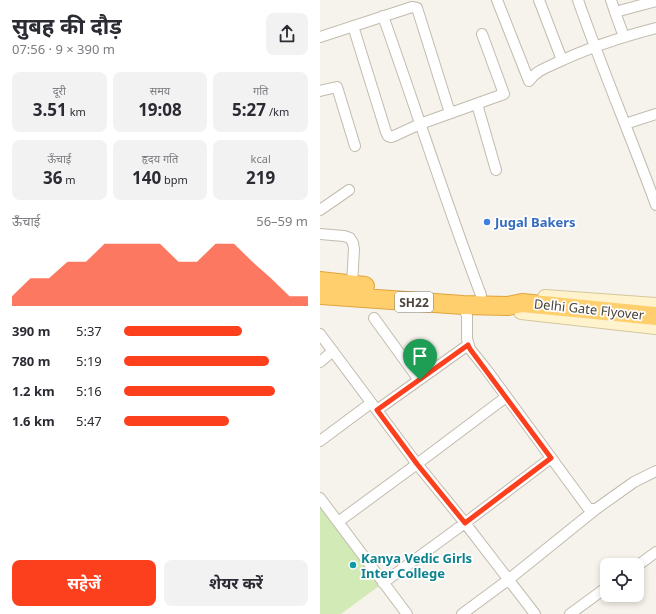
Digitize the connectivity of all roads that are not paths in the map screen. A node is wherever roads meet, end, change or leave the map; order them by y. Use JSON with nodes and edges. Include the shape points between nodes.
{"nodes":[{"id":1,"x":497,"y":0,"type":"edge"},
{"id":2,"x":539,"y":0,"type":"edge"},
{"id":3,"x":578,"y":0,"type":"edge"},
{"id":4,"x":611,"y":0,"type":"edge"},
{"id":5,"x":656,"y":1,"type":"edge"},
{"id":6,"x":616,"y":12,"type":"junction"},
{"id":7,"x":383,"y":16,"type":"junction"},
{"id":8,"x":353,"y":26,"type":"junction"},
{"id":9,"x":656,"y":28,"type":"edge"},
{"id":10,"x":482,"y":34,"type":"dead end"},
{"id":11,"x":624,"y":36,"type":"junction"},
{"id":12,"x":320,"y":38,"type":"edge"},
{"id":13,"x":594,"y":47,"type":"junction"},
{"id":14,"x":562,"y":60,"type":"junction"},
{"id":15,"x":320,"y":91,"type":"edge"},
{"id":16,"x":477,"y":104,"type":"junction"},
{"id":17,"x":450,"y":113,"type":"junction"},
{"id":18,"x":656,"y":114,"type":"edge"},
{"id":19,"x":420,"y":124,"type":"junction"},
{"id":20,"x":625,"y":124,"type":"junction"},
{"id":21,"x":355,"y":146,"type":"dead end"},
{"id":22,"x":496,"y":170,"type":"dead end"},
{"id":23,"x":349,"y":190,"type":"dead end"},
{"id":24,"x":656,"y":206,"type":"edge"},
{"id":25,"x":320,"y":210,"type":"edge"},
{"id":26,"x":320,"y":234,"type":"edge"},
{"id":27,"x":352,"y":285,"type":"junction"},
{"id":28,"x":324,"y":286,"type":"edge"},
{"id":29,"x":481,"y":295,"type":"junction"},
{"id":30,"x":514,"y":302,"type":"junction"},
{"id":31,"x":463,"y":305,"type":"junction"},
{"id":32,"x":656,"y":305,"type":"edge"},
{"id":33,"x":656,"y":316,"type":"edge"},
{"id":34,"x":374,"y":318,"type":"dead end"},
{"id":35,"x":656,"y":327,"type":"edge"},
{"id":36,"x":320,"y":334,"type":"edge"},
{"id":37,"x":468,"y":345,"type":"junction"},
{"id":38,"x":333,"y":352,"type":"junction"},
{"id":39,"x":320,"y":362,"type":"edge"},
{"id":40,"x":420,"y":380,"type":"junction"},
{"id":41,"x":506,"y":397,"type":"junction"},
{"id":42,"x":374,"y":407,"type":"junction"},
{"id":43,"x":320,"y":441,"type":"edge"},
{"id":44,"x":551,"y":458,"type":"junction"},
{"id":45,"x":417,"y":464,"type":"junction"},
{"id":46,"x":656,"y":471,"type":"edge"},
{"id":47,"x":320,"y":498,"type":"edge"},
{"id":48,"x":596,"y":508,"type":"junction"},
{"id":49,"x":338,"y":522,"type":"junction"},
{"id":50,"x":465,"y":523,"type":"junction"},
{"id":51,"x":656,"y":552,"type":"edge"},
{"id":52,"x":644,"y":561,"type":"edge"},
{"id":53,"x":508,"y":580,"type":"junction"},
{"id":54,"x":384,"y":583,"type":"junction"},
{"id":55,"x":600,"y":592,"type":"edge"},
{"id":56,"x":407,"y":614,"type":"edge"},
{"id":57,"x":462,"y":614,"type":"edge"},
{"id":58,"x":535,"y":614,"type":"edge"},
{"id":59,"x":570,"y":614,"type":"edge"}],
"edges":[{"from":1,"to":14,"type":"street","via":[[529,81],[536,73]]},
{"from":2,"to":14,"type":"street"},
{"from":3,"to":13,"type":"street"},
{"from":4,"to":6,"type":"street"},
{"from":5,"to":6,"type":"street"},
{"from":6,"to":11,"type":"street"},
{"from":7,"to":8,"type":"street"},
{"from":7,"to":17,"type":"street","via":[[412,7],[417,8]]},
{"from":7,"to":19,"type":"street"},
{"from":8,"to":12,"type":"street"},
{"from":8,"to":19,"type":"street","via":[[388,136],[394,136]]},
{"from":9,"to":11,"type":"street"},
{"from":10,"to":16,"type":"street","via":[[504,94]]},
{"from":11,"to":13,"type":"street"},
{"from":13,"to":14,"type":"street"},
{"from":13,"to":20,"type":"street"},
{"from":15,"to":21,"type":"street","via":[[338,87]]},
{"from":16,"to":17,"type":"street"},
{"from":16,"to":22,"type":"street"},
{"from":17,"to":19,"type":"street"},
{"from":18,"to":20,"type":"street"},
{"from":19,"to":29,"type":"street"},
{"from":20,"to":24,"type":"street"},
{"from":23,"to":25,"type":"street"},
{"from":26,"to":27,"type":"street","via":[[350,238],[354,249]]},
{"from":27,"to":28,"type":"highway"},
{"from":27,"to":29,"type":"highway"},
{"from":28,"to":31,"type":"highway","number":"SH22"},
{"from":29,"to":30,"type":"highway"},
{"from":30,"to":31,"type":"highway","number":"SH22"},
{"from":30,"to":32,"type":"main road","via":[[519,295],[529,295]]},
{"from":30,"to":33,"type":"highway","name":"Delhi Gate Flyover","number":"SH22"},
{"from":30,"to":35,"type":"main road","via":[[511,310]]},
{"from":31,"to":37,"type":"street","via":[[467,316]]},
{"from":34,"to":40,"type":"street"},
{"from":36,"to":38,"type":"street"},
{"from":37,"to":40,"type":"street"},
{"from":37,"to":41,"type":"street"},
{"from":38,"to":39,"type":"street"},
{"from":38,"to":42,"type":"street"},
{"from":40,"to":42,"type":"street"},
{"from":41,"to":44,"type":"street"},
{"from":41,"to":45,"type":"street"},
{"from":42,"to":43,"type":"street"},
{"from":42,"to":45,"type":"street"},
{"from":44,"to":48,"type":"street","via":[[588,508]]},
{"from":44,"to":50,"type":"street"},
{"from":45,"to":49,"type":"street"},
{"from":45,"to":50,"type":"street"},
{"from":46,"to":48,"type":"street","via":[[634,482]]},
{"from":47,"to":49,"type":"street"},
{"from":48,"to":53,"type":"street"},
{"from":49,"to":54,"type":"street"},
{"from":50,"to":53,"type":"street"},
{"from":50,"to":54,"type":"street"},
{"from":51,"to":52,"type":"street"},
{"from":53,"to":57,"type":"street"},
{"from":53,"to":58,"type":"street"},
{"from":54,"to":56,"type":"street"},
{"from":55,"to":59,"type":"street"}]}
